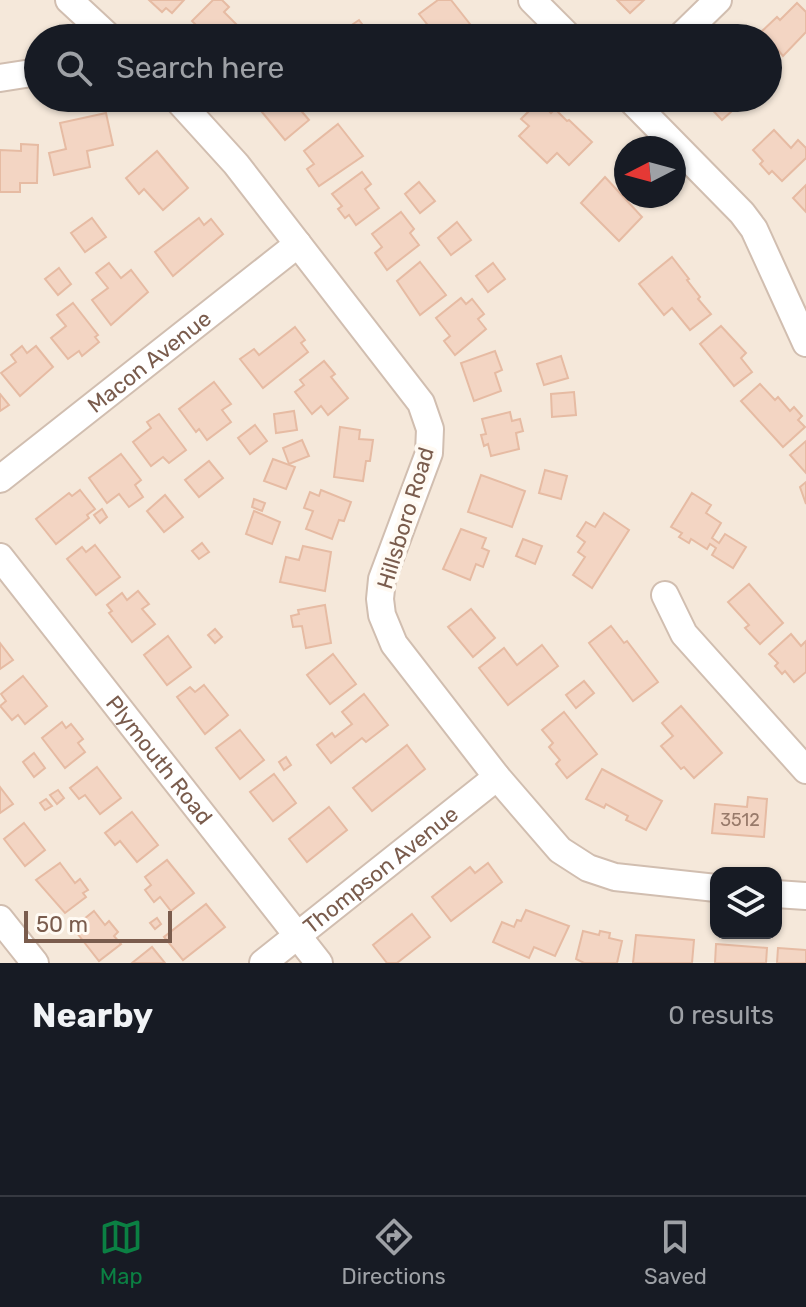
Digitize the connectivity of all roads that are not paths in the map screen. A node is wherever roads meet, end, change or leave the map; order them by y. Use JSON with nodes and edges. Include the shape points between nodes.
{"nodes":[{"id":1,"x":69,"y":0,"type":"edge"},
{"id":2,"x":532,"y":0,"type":"edge"},
{"id":3,"x":718,"y":0,"type":"edge"},
{"id":4,"x":89,"y":24,"type":"edge"},
{"id":5,"x":556,"y":24,"type":"edge"},
{"id":6,"x":693,"y":24,"type":"edge"},
{"id":7,"x":24,"y":76,"type":"edge"},
{"id":8,"x":0,"y":78,"type":"edge"},
{"id":9,"x":189,"y":112,"type":"edge"},
{"id":10,"x":643,"y":112,"type":"edge"},
{"id":11,"x":298,"y":244,"type":"junction"},
{"id":12,"x":803,"y":331,"type":"edge"},
{"id":13,"x":0,"y":479,"type":"edge"},
{"id":14,"x":0,"y":557,"type":"edge"},
{"id":15,"x":665,"y":595,"type":"dead end"},
{"id":16,"x":806,"y":770,"type":"edge"},
{"id":17,"x":497,"y":777,"type":"junction"},
{"id":18,"x":710,"y":887,"type":"edge"},
{"id":19,"x":782,"y":894,"type":"edge"},
{"id":20,"x":806,"y":896,"type":"edge"},
{"id":21,"x":0,"y":919,"type":"edge"},
{"id":22,"x":298,"y":936,"type":"junction"},
{"id":23,"x":35,"y":963,"type":"edge"},
{"id":24,"x":263,"y":963,"type":"edge"},
{"id":25,"x":319,"y":963,"type":"edge"}],
"edges":[{"from":1,"to":4,"type":"street"},
{"from":2,"to":5,"type":"street"},
{"from":3,"to":6,"type":"street"},
{"from":7,"to":8,"type":"street"},
{"from":9,"to":11,"type":"street","name":"Hillsboro Road"},
{"from":10,"to":12,"type":"street","via":[[742,213]]},
{"from":11,"to":13,"type":"street","name":"Macon Avenue"},
{"from":11,"to":17,"type":"street","name":"Hillsboro Road","via":[[421,403],[430,429],[429,453],[382,579],[382,615],[394,644]]},
{"from":14,"to":22,"type":"street","name":"Plymouth Road"},
{"from":15,"to":16,"type":"street","via":[[684,634]]},
{"from":17,"to":18,"type":"street","name":"Hillsboro Road","via":[[560,850],[588,868],[615,877]]},
{"from":17,"to":22,"type":"street","name":"Thompson Avenue"},
{"from":19,"to":20,"type":"street"},
{"from":21,"to":23,"type":"street"},
{"from":22,"to":24,"type":"street","name":"Thompson Avenue"},
{"from":22,"to":25,"type":"street","name":"Plymouth Road"}]}
